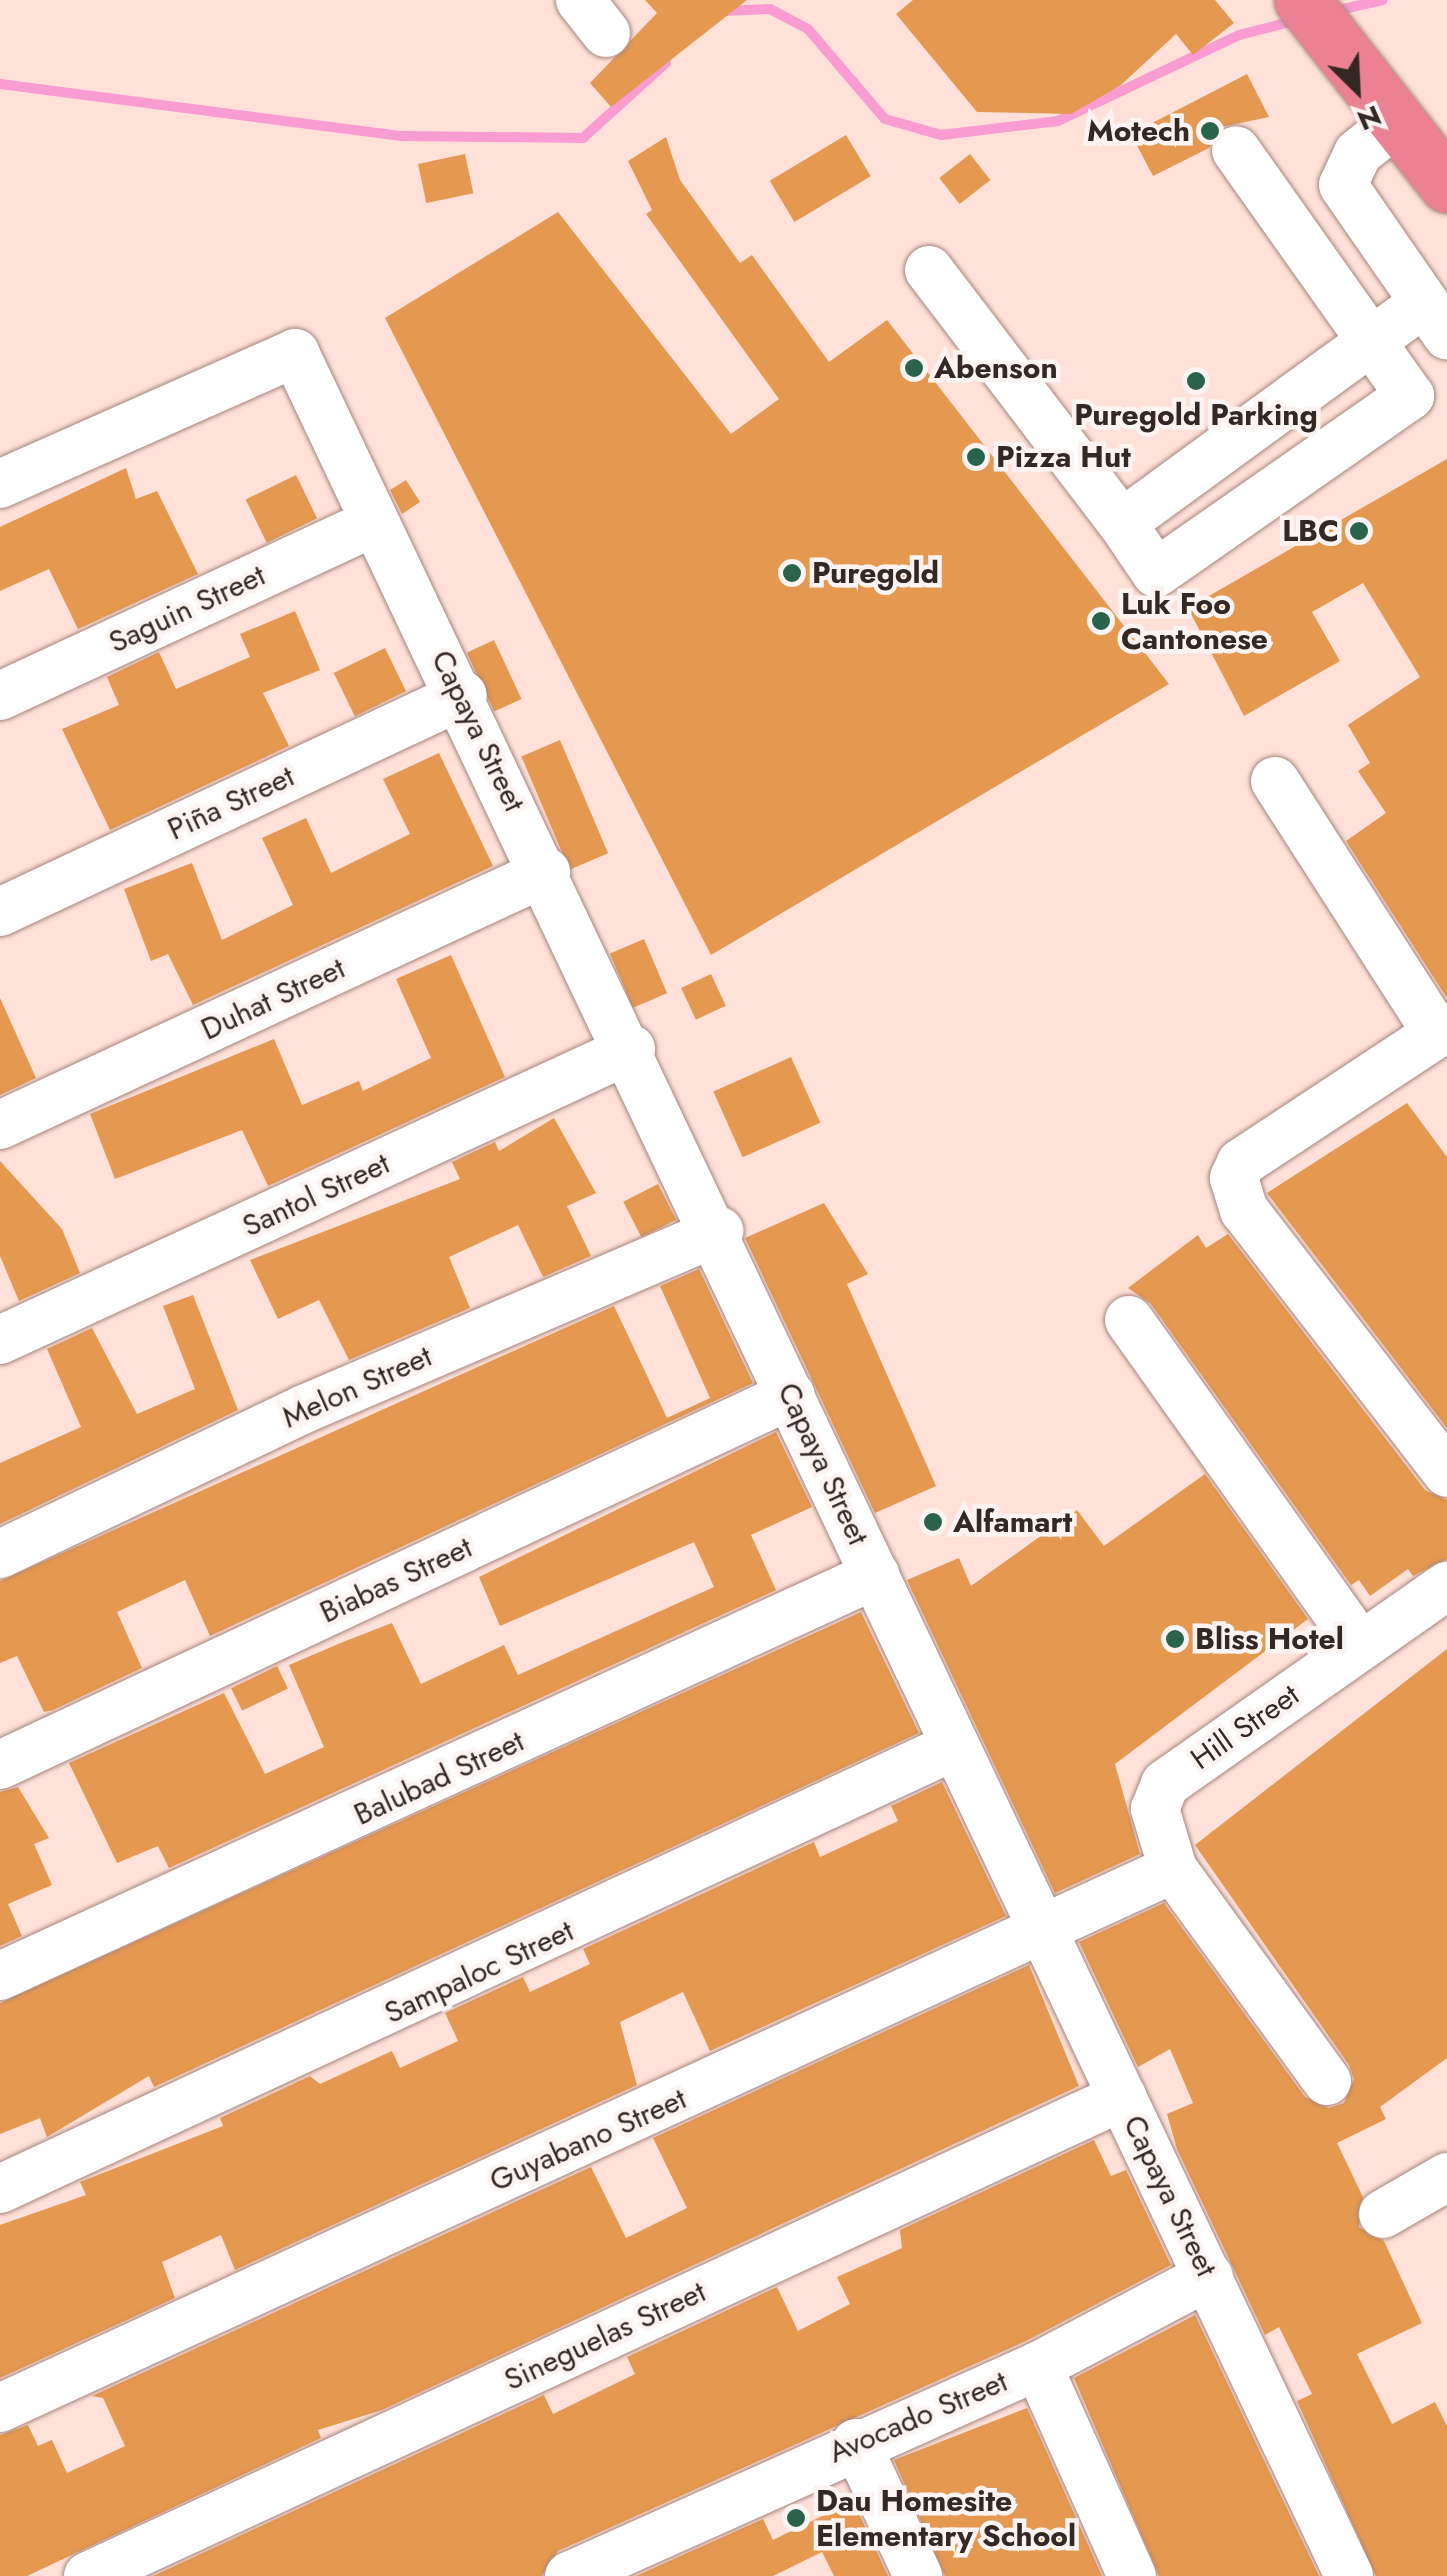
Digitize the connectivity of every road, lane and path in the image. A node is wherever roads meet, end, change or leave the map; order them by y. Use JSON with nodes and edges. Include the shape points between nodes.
{"nodes":[{"id":1,"x":1315,"y":16,"type":"edge"},
{"id":2,"x":1398,"y":121,"type":"junction"},
{"id":3,"x":1236,"y":150,"type":"dead end"},
{"id":4,"x":1447,"y":185,"type":"edge"},
{"id":5,"x":929,"y":270,"type":"dead end"},
{"id":6,"x":1434,"y":320,"type":"edge"},
{"id":7,"x":1370,"y":340,"type":"junction"},
{"id":8,"x":0,"y":484,"type":"edge"},
{"id":9,"x":374,"y":522,"type":"junction"},
{"id":10,"x":1122,"y":523,"type":"junction"},
{"id":11,"x":463,"y":695,"type":"junction"},
{"id":12,"x":0,"y":696,"type":"edge"},
{"id":13,"x":1275,"y":781,"type":"dead end"},
{"id":14,"x":546,"y":872,"type":"junction"},
{"id":15,"x":0,"y":912,"type":"edge"},
{"id":16,"x":1442,"y":1030,"type":"edge"},
{"id":17,"x":631,"y":1049,"type":"junction"},
{"id":18,"x":0,"y":1126,"type":"edge"},
{"id":19,"x":718,"y":1231,"type":"junction"},
{"id":20,"x":1129,"y":1320,"type":"dead end"},
{"id":21,"x":0,"y":1340,"type":"edge"},
{"id":22,"x":792,"y":1395,"type":"junction"},
{"id":23,"x":1447,"y":1474,"type":"edge"},
{"id":24,"x":0,"y":1554,"type":"edge"},
{"id":25,"x":875,"y":1575,"type":"junction"},
{"id":26,"x":1447,"y":1586,"type":"edge"},
{"id":27,"x":1360,"y":1645,"type":"junction"},
{"id":28,"x":955,"y":1746,"type":"junction"},
{"id":29,"x":0,"y":1765,"type":"edge"},
{"id":30,"x":1173,"y":1869,"type":"junction"},
{"id":31,"x":1040,"y":1934,"type":"junction"},
{"id":32,"x":0,"y":1976,"type":"edge"},
{"id":33,"x":1327,"y":2081,"type":"dead end"},
{"id":34,"x":1122,"y":2097,"type":"junction"},
{"id":35,"x":1443,"y":2187,"type":"edge"},
{"id":36,"x":0,"y":2189,"type":"edge"},
{"id":37,"x":1383,"y":2214,"type":"dead end"},
{"id":38,"x":1210,"y":2276,"type":"junction"},
{"id":39,"x":1038,"y":2366,"type":"junction"},
{"id":40,"x":0,"y":2408,"type":"edge"},
{"id":41,"x":856,"y":2443,"type":"junction"},
{"id":42,"x":88,"y":2576,"type":"edge"},
{"id":43,"x":569,"y":2576,"type":"edge"},
{"id":44,"x":918,"y":2576,"type":"edge"},
{"id":45,"x":1132,"y":2576,"type":"edge"},
{"id":46,"x":1349,"y":2576,"type":"edge"}],
"edges":[{"from":1,"to":2,"type":"highway"},
{"from":2,"to":4,"type":"highway"},
{"from":2,"to":6,"type":"street","via":[[1358,153],[1343,185]]},
{"from":3,"to":7,"type":"street"},
{"from":5,"to":10,"type":"street"},
{"from":6,"to":7,"type":"street"},
{"from":7,"to":10,"type":"street"},
{"from":7,"to":10,"type":"street","via":[[1410,396],[1156,573]]},
{"from":8,"to":9,"type":"street","name":"Capaya Street","via":[[295,352]]},
{"from":9,"to":11,"type":"street","name":"Capaya Street"},
{"from":9,"to":12,"type":"street","name":"Saguin Street"},
{"from":11,"to":14,"type":"street","name":"Capaya Street"},
{"from":11,"to":15,"type":"street","name":"Piña Street"},
{"from":13,"to":16,"type":"street"},
{"from":14,"to":17,"type":"street","name":"Capaya Street"},
{"from":14,"to":18,"type":"street","name":"Duhat Street"},
{"from":16,"to":23,"type":"street","via":[[1241,1163],[1234,1178],[1244,1210]]},
{"from":17,"to":19,"type":"street","name":"Capaya Street"},
{"from":17,"to":21,"type":"street","name":"Santol Street"},
{"from":19,"to":22,"type":"street","name":"Capaya Street"},
{"from":19,"to":24,"type":"street","name":"Melon Street","via":[[304,1409]]},
{"from":20,"to":27,"type":"street"},
{"from":22,"to":25,"type":"street","name":"Capaya Street"},
{"from":22,"to":29,"type":"street","name":"Biabas Street"},
{"from":25,"to":28,"type":"street","name":"Capaya Street"},
{"from":25,"to":32,"type":"street","name":"Balubad Street"},
{"from":26,"to":27,"type":"street","name":"Hill Street"},
{"from":27,"to":30,"type":"street","name":"Hill Street","via":[[1165,1784],[1156,1809]]},
{"from":28,"to":31,"type":"street","name":"Capaya Street"},
{"from":28,"to":36,"type":"street","name":"Sampaloc Street"},
{"from":30,"to":31,"type":"street","name":"Guyabano Street"},
{"from":30,"to":33,"type":"street"},
{"from":31,"to":34,"type":"street","name":"Capaya Street"},
{"from":31,"to":40,"type":"street","name":"Guyabano Street"},
{"from":34,"to":38,"type":"street","name":"Capaya Street"},
{"from":34,"to":42,"type":"street","name":"Sineguelas Street"},
{"from":35,"to":37,"type":"street"},
{"from":38,"to":39,"type":"street","name":"Avocado Street"},
{"from":38,"to":46,"type":"street","name":"Capaya Street"},
{"from":39,"to":41,"type":"street","name":"Avocado Street"},
{"from":39,"to":45,"type":"street"},
{"from":41,"to":43,"type":"street","name":"Avocado Street"},
{"from":41,"to":44,"type":"street"}]}
